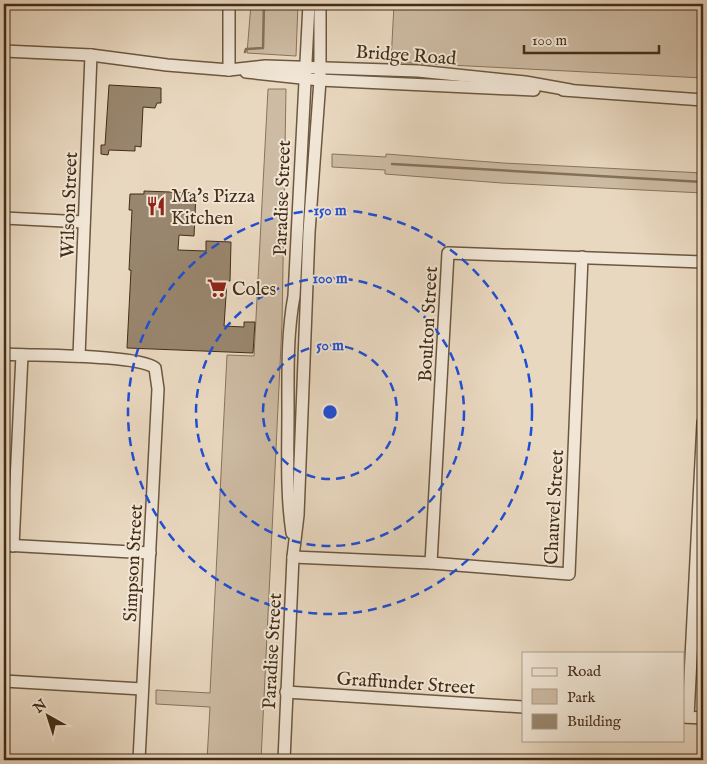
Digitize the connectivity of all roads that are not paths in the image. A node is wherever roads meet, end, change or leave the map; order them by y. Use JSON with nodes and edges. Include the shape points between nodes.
{"nodes":[{"id":1,"x":230,"y":4,"type":"edge"},
{"id":2,"x":310,"y":4,"type":"edge"},
{"id":3,"x":320,"y":4,"type":"edge"},
{"id":4,"x":4,"y":51,"type":"edge"},
{"id":5,"x":91,"y":55,"type":"junction"},
{"id":6,"x":234,"y":70,"type":"junction"},
{"id":7,"x":306,"y":74,"type":"junction"},
{"id":8,"x":320,"y":74,"type":"junction"},
{"id":9,"x":703,"y":100,"type":"edge"},
{"id":10,"x":4,"y":218,"type":"edge"},
{"id":11,"x":84,"y":222,"type":"junction"},
{"id":12,"x":582,"y":257,"type":"junction"},
{"id":13,"x":703,"y":262,"type":"edge"},
{"id":14,"x":4,"y":354,"type":"edge"},
{"id":15,"x":22,"y":355,"type":"junction"},
{"id":16,"x":79,"y":356,"type":"junction"},
{"id":17,"x":703,"y":422,"type":"edge"},
{"id":18,"x":294,"y":544,"type":"junction"},
{"id":19,"x":8,"y":545,"type":"edge"},
{"id":20,"x":150,"y":553,"type":"junction"},
{"id":21,"x":293,"y":557,"type":"junction"},
{"id":22,"x":432,"y":564,"type":"junction"},
{"id":23,"x":699,"y":579,"type":"edge"},
{"id":24,"x":4,"y":681,"type":"edge"},
{"id":25,"x":142,"y":688,"type":"junction"},
{"id":26,"x":286,"y":692,"type":"junction"},
{"id":27,"x":522,"y":706,"type":"edge"},
{"id":28,"x":685,"y":717,"type":"edge"},
{"id":29,"x":703,"y":718,"type":"edge"},
{"id":30,"x":139,"y":760,"type":"edge"},
{"id":31,"x":284,"y":760,"type":"edge"}],
"edges":[{"from":1,"to":6,"type":"street"},
{"from":2,"to":7,"type":"street","name":"Paradise Street"},
{"from":3,"to":8,"type":"street","name":"Paradise Street"},
{"from":4,"to":5,"type":"street","name":"Bridge Road"},
{"from":5,"to":6,"type":"street","name":"Bridge Road"},
{"from":5,"to":11,"type":"street","name":"Wilson Street"},
{"from":6,"to":7,"type":"street","name":"Bridge Road","via":[[264,66]]},
{"from":7,"to":8,"type":"street","name":"Bridge Road"},
{"from":7,"to":18,"type":"street","name":"Paradise Street","via":[[294,296],[289,320],[289,485]]},
{"from":8,"to":9,"type":"street","name":"Bridge Road","via":[[418,71],[570,90]]},
{"from":8,"to":18,"type":"street","name":"Paradise Street"},
{"from":10,"to":11,"type":"street"},
{"from":11,"to":16,"type":"street","name":"Wilson Street"},
{"from":12,"to":13,"type":"street","name":"Boulton Street"},
{"from":12,"to":22,"type":"street","name":"Boulton Street","via":[[448,253]]},
{"from":12,"to":22,"type":"street","name":"Chauvel Street","via":[[569,574]]},
{"from":14,"to":15,"type":"street"},
{"from":15,"to":16,"type":"street"},
{"from":15,"to":19,"type":"street"},
{"from":16,"to":20,"type":"street","name":"Simpson Street","via":[[143,362],[155,368],[158,389]]},
{"from":17,"to":23,"type":"street"},
{"from":18,"to":21,"type":"street","name":"Paradise Street"},
{"from":19,"to":20,"type":"street"},
{"from":20,"to":25,"type":"street","name":"Simpson Street"},
{"from":21,"to":22,"type":"street","name":"Chauvel Street"},
{"from":21,"to":26,"type":"street","name":"Paradise Street"},
{"from":23,"to":28,"type":"street"},
{"from":24,"to":25,"type":"street"},
{"from":25,"to":30,"type":"street","name":"Simpson Street"},
{"from":26,"to":27,"type":"street","name":"Graffunder Street"},
{"from":26,"to":31,"type":"street","name":"Paradise Street"},
{"from":28,"to":29,"type":"street"}]}
